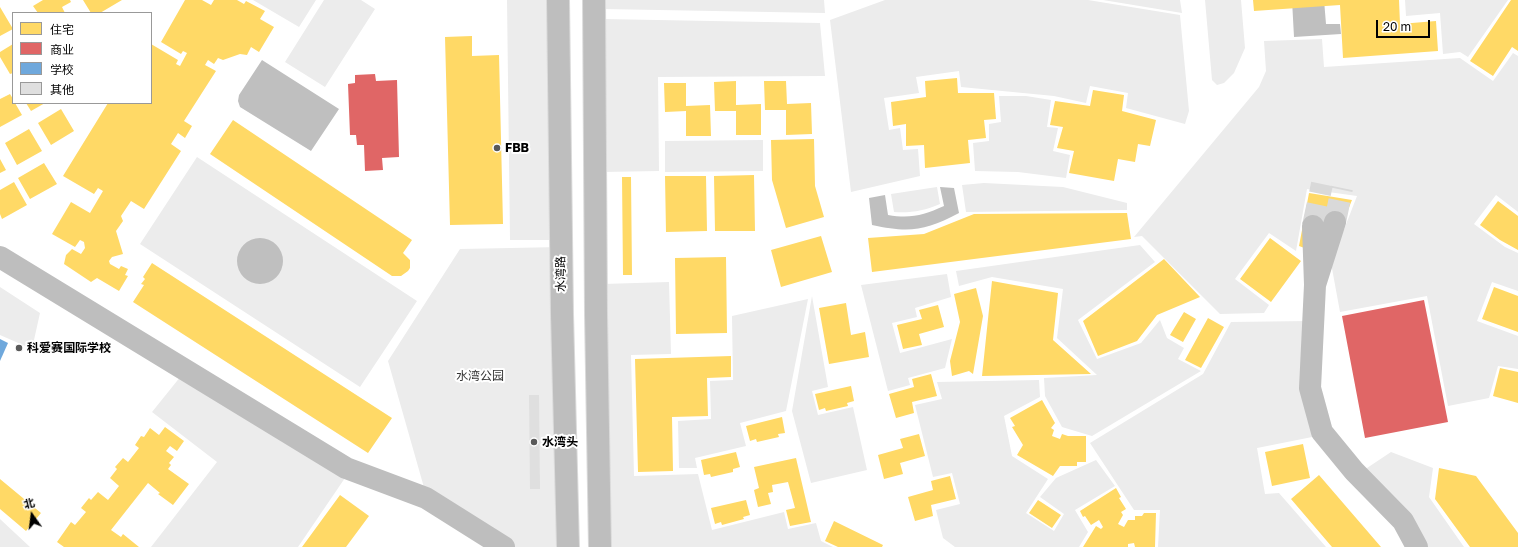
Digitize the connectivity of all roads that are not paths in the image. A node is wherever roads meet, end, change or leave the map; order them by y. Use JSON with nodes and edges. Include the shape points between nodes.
{"nodes":[{"id":1,"x":558,"y":0,"type":"edge"},
{"id":2,"x":594,"y":0,"type":"edge"},
{"id":3,"x":1335,"y":222,"type":"tunnel mouth"},
{"id":4,"x":1313,"y":226,"type":"tunnel mouth"},
{"id":5,"x":0,"y":256,"type":"edge"},
{"id":6,"x":1315,"y":285,"type":"junction"},
{"id":7,"x":504,"y":547,"type":"edge"},
{"id":8,"x":568,"y":547,"type":"edge"},
{"id":9,"x":600,"y":547,"type":"edge"},
{"id":10,"x":1417,"y":547,"type":"edge"}],
"edges":[{"from":1,"to":8,"type":"main road","name":"水湾路"},
{"from":2,"to":9,"type":"main road"},
{"from":3,"to":6,"type":"main road"},
{"from":4,"to":6,"type":"main road"},
{"from":5,"to":7,"type":"main road","via":[[346,468],[426,498]]},
{"from":6,"to":10,"type":"main road","via":[[1310,388],[1322,432],[1403,521]]}]}
